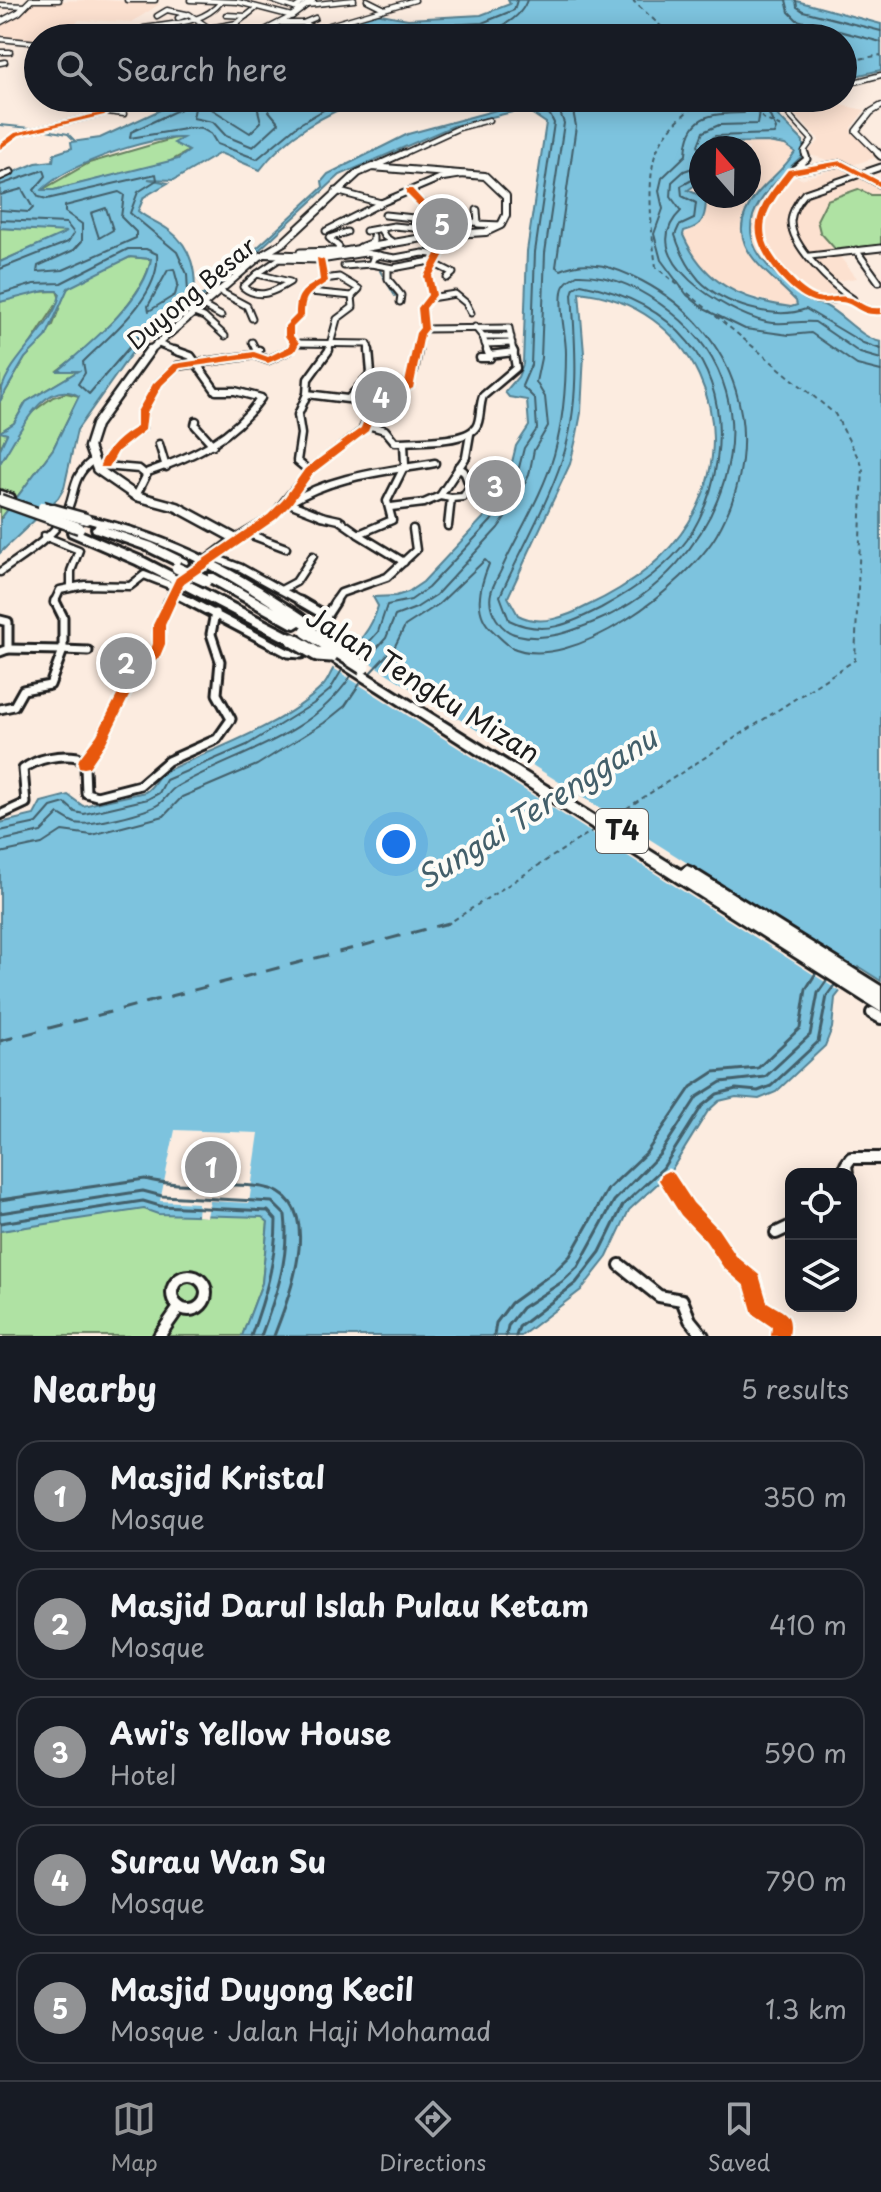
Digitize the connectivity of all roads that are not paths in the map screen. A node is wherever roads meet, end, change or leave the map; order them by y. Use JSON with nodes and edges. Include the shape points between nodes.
{"nodes":[{"id":1,"x":33,"y":0,"type":"edge"},
{"id":2,"x":59,"y":0,"type":"edge"},
{"id":3,"x":127,"y":0,"type":"edge"},
{"id":4,"x":155,"y":0,"type":"edge"},
{"id":5,"x":190,"y":0,"type":"edge"},
{"id":6,"x":313,"y":0,"type":"edge"},
{"id":7,"x":354,"y":0,"type":"edge"},
{"id":8,"x":367,"y":0,"type":"edge"},
{"id":9,"x":415,"y":0,"type":"edge"},
{"id":10,"x":276,"y":1,"type":"edge"},
{"id":11,"x":221,"y":2,"type":"edge"},
{"id":12,"x":0,"y":5,"type":"edge"},
{"id":13,"x":25,"y":6,"type":"junction"},
{"id":14,"x":302,"y":6,"type":"edge"},
{"id":15,"x":255,"y":9,"type":"junction"},
{"id":16,"x":385,"y":9,"type":"junction"},
{"id":17,"x":186,"y":14,"type":"junction"},
{"id":18,"x":290,"y":14,"type":"junction"},
{"id":19,"x":226,"y":15,"type":"dead end"},
{"id":20,"x":238,"y":15,"type":"junction"},
{"id":21,"x":157,"y":16,"type":"dead end"},
{"id":22,"x":170,"y":16,"type":"dead end"},
{"id":23,"x":246,"y":16,"type":"junction"},
{"id":24,"x":195,"y":18,"type":"junction"},
{"id":25,"x":315,"y":18,"type":"dead end"},
{"id":26,"x":218,"y":19,"type":"dead end"},
{"id":27,"x":177,"y":20,"type":"junction"},
{"id":28,"x":0,"y":22,"type":"edge"},
{"id":29,"x":281,"y":23,"type":"joint"},
{"id":30,"x":303,"y":23,"type":"junction"},
{"id":31,"x":160,"y":24,"type":"edge"},
{"id":32,"x":203,"y":24,"type":"edge"},
{"id":33,"x":231,"y":24,"type":"edge"},
{"id":34,"x":310,"y":24,"type":"edge"},
{"id":35,"x":333,"y":24,"type":"edge"},
{"id":36,"x":0,"y":39,"type":"edge"},
{"id":37,"x":24,"y":42,"type":"edge"},
{"id":38,"x":0,"y":52,"type":"edge"},
{"id":39,"x":10,"y":52,"type":"dead end"},
{"id":40,"x":881,"y":75,"type":"edge"},
{"id":41,"x":857,"y":81,"type":"edge"},
{"id":42,"x":881,"y":106,"type":"edge"},
{"id":43,"x":107,"y":112,"type":"joint"},
{"id":44,"x":789,"y":112,"type":"edge"},
{"id":45,"x":124,"y":114,"type":"dead end"},
{"id":46,"x":489,"y":120,"type":"dead end"},
{"id":47,"x":2,"y":143,"type":"edge"},
{"id":48,"x":881,"y":156,"type":"edge"},
{"id":49,"x":372,"y":167,"type":"junction"},
{"id":50,"x":881,"y":167,"type":"edge"},
{"id":51,"x":11,"y":172,"type":"dead end"},
{"id":52,"x":791,"y":172,"type":"junction"},
{"id":53,"x":859,"y":173,"type":"junction"},
{"id":54,"x":466,"y":174,"type":"junction"},
{"id":55,"x":0,"y":177,"type":"edge"},
{"id":56,"x":881,"y":185,"type":"edge"},
{"id":57,"x":336,"y":191,"type":"junction"},
{"id":58,"x":409,"y":191,"type":"junction"},
{"id":59,"x":381,"y":203,"type":"junction"},
{"id":60,"x":477,"y":210,"type":"dead end"},
{"id":61,"x":385,"y":215,"type":"dead end"},
{"id":62,"x":477,"y":222,"type":"junction"},
{"id":63,"x":453,"y":224,"type":"junction"},
{"id":64,"x":501,"y":225,"type":"junction"},
{"id":65,"x":415,"y":227,"type":"junction"},
{"id":66,"x":380,"y":228,"type":"junction"},
{"id":67,"x":425,"y":229,"type":"dead end"},
{"id":68,"x":326,"y":231,"type":"dead end"},
{"id":69,"x":366,"y":231,"type":"dead end"},
{"id":70,"x":347,"y":232,"type":"dead end"},
{"id":71,"x":452,"y":235,"type":"junction"},
{"id":72,"x":373,"y":236,"type":"dead end"},
{"id":73,"x":347,"y":242,"type":"dead end"},
{"id":74,"x":394,"y":243,"type":"junction"},
{"id":75,"x":358,"y":248,"type":"junction"},
{"id":76,"x":881,"y":248,"type":"edge"},
{"id":77,"x":338,"y":250,"type":"junction"},
{"id":78,"x":856,"y":250,"type":"junction"},
{"id":79,"x":265,"y":254,"type":"junction"},
{"id":80,"x":381,"y":254,"type":"junction"},
{"id":81,"x":809,"y":254,"type":"junction"},
{"id":82,"x":296,"y":256,"type":"junction"},
{"id":83,"x":320,"y":260,"type":"junction"},
{"id":84,"x":437,"y":260,"type":"junction"},
{"id":85,"x":371,"y":264,"type":"junction"},
{"id":86,"x":344,"y":266,"type":"dead end"},
{"id":87,"x":385,"y":267,"type":"junction"},
{"id":88,"x":257,"y":274,"type":"junction"},
{"id":89,"x":447,"y":278,"type":"dead end"},
{"id":90,"x":324,"y":279,"type":"junction"},
{"id":91,"x":879,"y":282,"type":"edge"},
{"id":92,"x":221,"y":292,"type":"junction"},
{"id":93,"x":308,"y":292,"type":"junction"},
{"id":94,"x":352,"y":296,"type":"junction"},
{"id":95,"x":430,"y":298,"type":"junction"},
{"id":96,"x":846,"y":298,"type":"junction"},
{"id":97,"x":400,"y":302,"type":"dead end"},
{"id":98,"x":203,"y":306,"type":"junction"},
{"id":99,"x":880,"y":311,"type":"edge"},
{"id":100,"x":194,"y":313,"type":"junction"},
{"id":101,"x":471,"y":313,"type":"dead end"},
{"id":102,"x":221,"y":316,"type":"dead end"},
{"id":103,"x":252,"y":318,"type":"dead end"},
{"id":104,"x":475,"y":327,"type":"junction"},
{"id":105,"x":424,"y":329,"type":"junction"},
{"id":106,"x":225,"y":336,"type":"dead end"},
{"id":107,"x":484,"y":340,"type":"junction"},
{"id":108,"x":511,"y":340,"type":"junction"},
{"id":109,"x":252,"y":342,"type":"dead end"},
{"id":110,"x":156,"y":343,"type":"junction"},
{"id":111,"x":295,"y":343,"type":"junction"},
{"id":112,"x":331,"y":343,"type":"junction"},
{"id":113,"x":514,"y":352,"type":"junction"},
{"id":114,"x":254,"y":355,"type":"junction"},
{"id":115,"x":489,"y":355,"type":"junction"},
{"id":116,"x":480,"y":358,"type":"dead end"},
{"id":117,"x":193,"y":361,"type":"junction"},
{"id":118,"x":307,"y":394,"type":"junction"},
{"id":119,"x":350,"y":397,"type":"junction"},
{"id":120,"x":380,"y":403,"type":"junction"},
{"id":121,"x":196,"y":421,"type":"dead end"},
{"id":122,"x":368,"y":425,"type":"junction"},
{"id":123,"x":470,"y":434,"type":"junction"},
{"id":124,"x":404,"y":443,"type":"junction"},
{"id":125,"x":159,"y":444,"type":"dead end"},
{"id":126,"x":213,"y":445,"type":"junction"},
{"id":127,"x":92,"y":461,"type":"junction"},
{"id":128,"x":435,"y":463,"type":"dead end"},
{"id":129,"x":166,"y":467,"type":"junction"},
{"id":130,"x":458,"y":467,"type":"junction"},
{"id":131,"x":103,"y":468,"type":"junction"},
{"id":132,"x":404,"y":468,"type":"junction"},
{"id":133,"x":309,"y":471,"type":"junction"},
{"id":134,"x":145,"y":474,"type":"junction"},
{"id":135,"x":136,"y":496,"type":"junction"},
{"id":136,"x":440,"y":496,"type":"junction"},
{"id":137,"x":451,"y":498,"type":"junction"},
{"id":138,"x":6,"y":500,"type":"edge"},
{"id":139,"x":288,"y":503,"type":"junction"},
{"id":140,"x":391,"y":507,"type":"junction"},
{"id":141,"x":80,"y":526,"type":"junction"},
{"id":142,"x":448,"y":526,"type":"dead end"},
{"id":143,"x":413,"y":529,"type":"dead end"},
{"id":144,"x":246,"y":533,"type":"junction"},
{"id":145,"x":359,"y":534,"type":"junction"},
{"id":146,"x":44,"y":536,"type":"junction"},
{"id":147,"x":236,"y":539,"type":"junction"},
{"id":148,"x":286,"y":548,"type":"dead end"},
{"id":149,"x":313,"y":556,"type":"dead end"},
{"id":150,"x":210,"y":559,"type":"junction"},
{"id":151,"x":404,"y":562,"type":"junction"},
{"id":152,"x":0,"y":572,"type":"edge"},
{"id":153,"x":71,"y":587,"type":"junction"},
{"id":154,"x":176,"y":587,"type":"junction"},
{"id":155,"x":281,"y":590,"type":"junction"},
{"id":156,"x":215,"y":613,"type":"junction"},
{"id":157,"x":326,"y":616,"type":"junction"},
{"id":158,"x":0,"y":620,"type":"edge"},
{"id":159,"x":303,"y":633,"type":"junction"},
{"id":160,"x":63,"y":650,"type":"junction"},
{"id":161,"x":4,"y":651,"type":"edge"},
{"id":162,"x":88,"y":651,"type":"dead end"},
{"id":163,"x":0,"y":709,"type":"edge"},
{"id":164,"x":84,"y":763,"type":"junction"},
{"id":165,"x":0,"y":815,"type":"edge"},
{"id":166,"x":881,"y":995,"type":"edge"},
{"id":167,"x":878,"y":1012,"type":"edge"},
{"id":168,"x":881,"y":1158,"type":"edge"},
{"id":169,"x":846,"y":1168,"type":"edge"},
{"id":170,"x":668,"y":1180,"type":"dead end"},
{"id":171,"x":785,"y":1229,"type":"edge"},
{"id":172,"x":776,"y":1233,"type":"dead end"},
{"id":173,"x":620,"y":1265,"type":"dead end"},
{"id":174,"x":178,"y":1309,"type":"dead end"},
{"id":175,"x":159,"y":1336,"type":"edge"},
{"id":176,"x":703,"y":1336,"type":"edge"},
{"id":177,"x":780,"y":1336,"type":"edge"}],
"edges":[{"from":1,"to":2,"type":"street"},
{"from":1,"to":13,"type":"street"},
{"from":3,"to":4,"type":"street"},
{"from":5,"to":11,"type":"street"},
{"from":6,"to":14,"type":"street"},
{"from":7,"to":14,"type":"street"},
{"from":8,"to":16,"type":"street"},
{"from":9,"to":16,"type":"street"},
{"from":10,"to":14,"type":"street"},
{"from":11,"to":15,"type":"street"},
{"from":11,"to":24,"type":"street"},
{"from":12,"to":13,"type":"street"},
{"from":13,"to":28,"type":"street"},
{"from":14,"to":18,"type":"street"},
{"from":15,"to":18,"type":"street"},
{"from":15,"to":23,"type":"street"},
{"from":16,"to":35,"type":"street"},
{"from":17,"to":21,"type":"street","via":[[167,10]]},
{"from":17,"to":24,"type":"street"},
{"from":17,"to":27,"type":"street"},
{"from":18,"to":29,"type":"street"},
{"from":19,"to":20,"type":"street"},
{"from":20,"to":23,"type":"street"},
{"from":20,"to":26,"type":"street"},
{"from":22,"to":27,"type":"street"},
{"from":23,"to":33,"type":"street"},
{"from":24,"to":27,"type":"street"},
{"from":24,"to":32,"type":"street"},
{"from":25,"to":30,"type":"street"},
{"from":27,"to":31,"type":"street"},
{"from":29,"to":30,"type":"street"},
{"from":30,"to":34,"type":"street"},
{"from":36,"to":37,"type":"street"},
{"from":38,"to":39,"type":"street"},
{"from":40,"to":41,"type":"street"},
{"from":42,"to":48,"type":"street","via":[[856,131]]},
{"from":43,"to":45,"type":"street"},
{"from":43,"to":47,"type":"street","via":[[25,132]]},
{"from":44,"to":52,"type":"street","via":[[812,140],[804,151],[807,159]]},
{"from":46,"to":49,"type":"street","name":"Duyong Besar"},
{"from":49,"to":54,"type":"street"},
{"from":49,"to":57,"type":"street","name":"Duyong Besar"},
{"from":50,"to":53,"type":"street"},
{"from":51,"to":55,"type":"street"},
{"from":52,"to":53,"type":"street","via":[[841,163]]},
{"from":52,"to":96,"type":"street","via":[[762,212],[758,228],[763,247],[812,299]]},
{"from":53,"to":56,"type":"street"},
{"from":53,"to":81,"type":"street","via":[[802,196],[792,227]]},
{"from":54,"to":58,"type":"street"},
{"from":54,"to":64,"type":"street","via":[[488,177],[504,191]]},
{"from":57,"to":59,"type":"street"},
{"from":57,"to":79,"type":"street","name":"Duyong Besar"},
{"from":58,"to":59,"type":"street"},
{"from":58,"to":63,"type":"street","via":[[419,203],[442,206]]},
{"from":59,"to":68,"type":"street"},
{"from":60,"to":62,"type":"street"},
{"from":61,"to":65,"type":"street","via":[[414,218]]},
{"from":62,"to":63,"type":"street"},
{"from":62,"to":64,"type":"street"},
{"from":63,"to":71,"type":"street"},
{"from":64,"to":71,"type":"street"},
{"from":65,"to":66,"type":"street"},
{"from":65,"to":67,"type":"street"},
{"from":66,"to":69,"type":"street"},
{"from":66,"to":74,"type":"street"},
{"from":70,"to":77,"type":"street","via":[[329,238]]},
{"from":71,"to":74,"type":"street"},
{"from":71,"to":84,"type":"street"},
{"from":72,"to":75,"type":"street","via":[[373,242]]},
{"from":73,"to":77,"type":"street"},
{"from":74,"to":75,"type":"street"},
{"from":75,"to":77,"type":"street"},
{"from":76,"to":78,"type":"street"},
{"from":77,"to":82,"type":"street"},
{"from":78,"to":81,"type":"street"},
{"from":78,"to":91,"type":"street"},
{"from":79,"to":82,"type":"street"},
{"from":79,"to":92,"type":"street","name":"Duyong Besar"},
{"from":80,"to":83,"type":"street"},
{"from":80,"to":84,"type":"street","via":[[423,253]]},
{"from":80,"to":85,"type":"street"},
{"from":81,"to":96,"type":"street"},
{"from":82,"to":83,"type":"street"},
{"from":82,"to":88,"type":"street","via":[[271,262]]},
{"from":83,"to":90,"type":"street"},
{"from":84,"to":87,"type":"street"},
{"from":84,"to":89,"type":"street","via":[[452,272]]},
{"from":84,"to":95,"type":"street","via":[[428,278]]},
{"from":85,"to":86,"type":"street"},
{"from":85,"to":87,"type":"street"},
{"from":87,"to":97,"type":"street"},
{"from":88,"to":88,"type":"street","via":[[277,278],[290,282],[252,295],[243,287]]},
{"from":90,"to":93,"type":"street"},
{"from":90,"to":94,"type":"street","via":[[339,277],[358,287]]},
{"from":92,"to":98,"type":"street","name":"Duyong Besar"},
{"from":92,"to":103,"type":"street","via":[[247,306]]},
{"from":93,"to":94,"type":"street"},
{"from":93,"to":111,"type":"street","via":[[300,301],[300,316],[289,326]]},
{"from":94,"to":112,"type":"street","via":[[353,306],[337,319]]},
{"from":95,"to":101,"type":"street","via":[[455,294]]},
{"from":95,"to":105,"type":"street","via":[[421,310]]},
{"from":96,"to":99,"type":"street","via":[[864,312]]},
{"from":98,"to":100,"type":"street","name":"Duyong Besar"},
{"from":98,"to":102,"type":"street"},
{"from":100,"to":106,"type":"street"},
{"from":100,"to":110,"type":"street","name":"Duyong Besar"},
{"from":104,"to":105,"type":"street"},
{"from":104,"to":107,"type":"street"},
{"from":104,"to":108,"type":"street","via":[[507,327]]},
{"from":105,"to":120,"type":"street","via":[[408,388]]},
{"from":107,"to":108,"type":"street"},
{"from":107,"to":115,"type":"street"},
{"from":108,"to":113,"type":"street"},
{"from":109,"to":114,"type":"street","via":[[259,350]]},
{"from":110,"to":117,"type":"street","via":[[182,351]]},
{"from":110,"to":127,"type":"street","name":"Duyong Besar","via":[[134,366],[93,430]]},
{"from":111,"to":112,"type":"street"},
{"from":111,"to":114,"type":"street","via":[[271,359]]},
{"from":112,"to":118,"type":"street","via":[[325,361],[308,379]]},
{"from":112,"to":119,"type":"street","via":[[368,344],[371,373]]},
{"from":113,"to":115,"type":"street"},
{"from":113,"to":123,"type":"street","via":[[516,368],[483,392],[476,409],[478,425]]},
{"from":114,"to":117,"type":"street"},
{"from":115,"to":116,"type":"street"},
{"from":117,"to":126,"type":"street","via":[[216,391],[261,398]]},
{"from":117,"to":131,"type":"street","via":[[177,366],[158,384],[142,412],[142,428],[127,435]]},
{"from":118,"to":119,"type":"street"},
{"from":118,"to":133,"type":"street","via":[[298,415],[297,458]]},
{"from":119,"to":120,"type":"street"},
{"from":120,"to":122,"type":"street","via":[[371,409]]},
{"from":121,"to":126,"type":"street"},
{"from":122,"to":124,"type":"street","via":[[385,430],[393,442]]},
{"from":122,"to":133,"type":"street"},
{"from":123,"to":124,"type":"street"},
{"from":123,"to":130,"type":"street","via":[[473,444]]},
{"from":124,"to":132,"type":"street"},
{"from":125,"to":129,"type":"street"},
{"from":126,"to":129,"type":"street"},
{"from":127,"to":131,"type":"street"},
{"from":127,"to":146,"type":"street","via":[[76,474],[66,513]]},
{"from":128,"to":132,"type":"street"},
{"from":129,"to":134,"type":"street"},
{"from":130,"to":136,"type":"street"},
{"from":130,"to":137,"type":"street","via":[[470,487],[467,495]]},
{"from":131,"to":134,"type":"street","via":[[139,469]]},
{"from":131,"to":135,"type":"street"},
{"from":132,"to":139,"type":"street","via":[[340,479]]},
{"from":132,"to":140,"type":"street","via":[[387,500]]},
{"from":133,"to":139,"type":"street"},
{"from":134,"to":135,"type":"street"},
{"from":135,"to":147,"type":"street","via":[[177,507]]},
{"from":136,"to":137,"type":"street"},
{"from":136,"to":140,"type":"street"},
{"from":137,"to":142,"type":"street"},
{"from":138,"to":141,"type":"highway","bridge":true},
{"from":138,"to":141,"type":"highway","bridge":true,"via":[[38,519]]},
{"from":139,"to":144,"type":"street"},
{"from":139,"to":145,"type":"street"},
{"from":140,"to":145,"type":"street","via":[[392,520]]},
{"from":141,"to":150,"type":"highway","via":[[154,536]]},
{"from":141,"to":154,"type":"highway"},
{"from":141,"to":159,"type":"highway","name":"Jalan Tengku Mizan","number":"T4","bridge":true,"via":[[208,579]]},
{"from":143,"to":151,"type":"street","via":[[416,550]]},
{"from":144,"to":147,"type":"street"},
{"from":144,"to":148,"type":"street"},
{"from":145,"to":151,"type":"street"},
{"from":146,"to":152,"type":"street"},
{"from":146,"to":153,"type":"street","via":[[79,550]]},
{"from":147,"to":150,"type":"street"},
{"from":149,"to":155,"type":"street","via":[[296,582]]},
{"from":150,"to":154,"type":"street"},
{"from":150,"to":155,"type":"street","via":[[241,568]]},
{"from":150,"to":159,"type":"highway","via":[[253,586]]},
{"from":151,"to":157,"type":"street","via":[[387,577],[341,593]]},
{"from":153,"to":154,"type":"street","via":[[130,586],[144,575]]},
{"from":153,"to":160,"type":"street","via":[[60,590],[54,603],[63,617]]},
{"from":154,"to":156,"type":"street"},
{"from":154,"to":159,"type":"highway"},
{"from":154,"to":164,"type":"street","via":[[159,625],[154,656],[128,683]]},
{"from":155,"to":157,"type":"street"},
{"from":156,"to":157,"type":"street","via":[[297,654],[303,653]]},
{"from":156,"to":164,"type":"street","via":[[211,634],[220,661],[217,694],[231,719],[223,734],[168,761],[140,785],[97,796],[86,793]]},
{"from":158,"to":161,"type":"street","via":[[9,625]]},
{"from":159,"to":166,"type":"highway","name":"Jalan Tengku Mizan","number":"T4","bridge":true},
{"from":159,"to":167,"type":"highway","name":"Jalan Tengku Mizan","number":"T4","bridge":true,"via":[[317,654],[331,655]]},
{"from":160,"to":161,"type":"street"},
{"from":160,"to":162,"type":"street"},
{"from":160,"to":163,"type":"street","via":[[50,685],[23,690],[17,704]]},
{"from":164,"to":165,"type":"street","via":[[71,755],[25,764],[26,803]]},
{"from":168,"to":169,"type":"street","via":[[851,1158]]},
{"from":170,"to":177,"type":"street","via":[[730,1262],[753,1281],[759,1308],[782,1323]]},
{"from":171,"to":172,"type":"street"},
{"from":173,"to":176,"type":"street","via":[[659,1296],[682,1300]]},
{"from":174,"to":175,"type":"street"}]}
